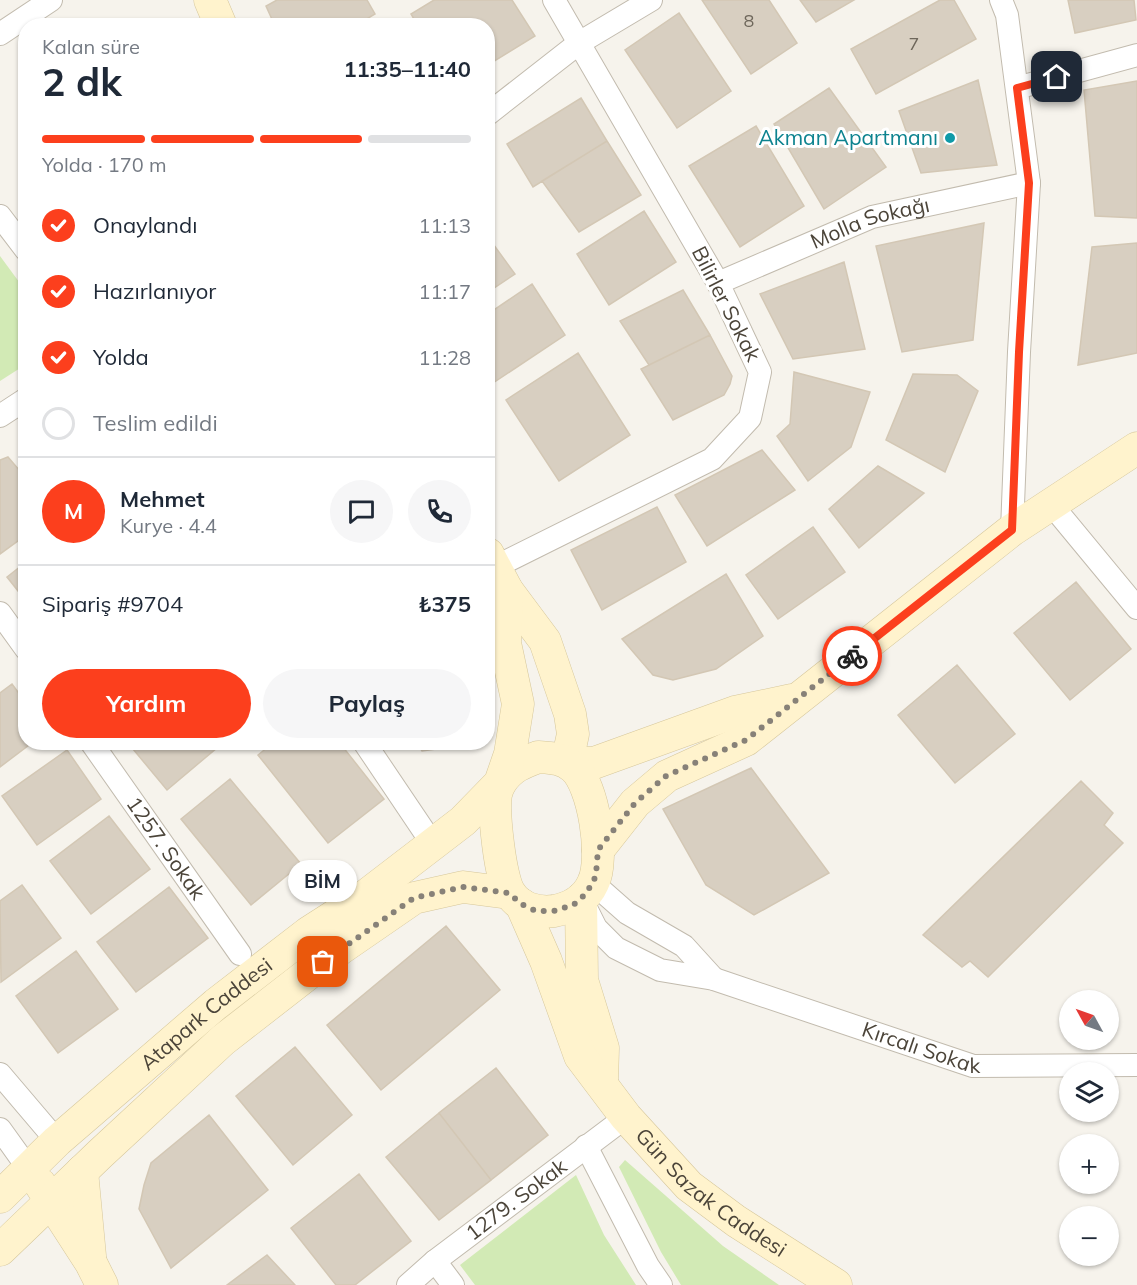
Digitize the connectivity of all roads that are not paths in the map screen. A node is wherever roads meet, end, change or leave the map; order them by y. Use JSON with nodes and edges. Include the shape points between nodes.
{"nodes":[{"id":1,"x":51,"y":0,"type":"edge"},
{"id":2,"x":210,"y":0,"type":"edge"},
{"id":3,"x":554,"y":0,"type":"edge"},
{"id":4,"x":651,"y":0,"type":"edge"},
{"id":5,"x":1001,"y":0,"type":"edge"},
{"id":6,"x":24,"y":18,"type":"edge"},
{"id":7,"x":218,"y":18,"type":"edge"},
{"id":8,"x":18,"y":22,"type":"edge"},
{"id":9,"x":0,"y":34,"type":"edge"},
{"id":10,"x":579,"y":43,"type":"junction"},
{"id":11,"x":1137,"y":55,"type":"edge"},
{"id":12,"x":1017,"y":88,"type":"junction"},
{"id":13,"x":495,"y":109,"type":"edge"},
{"id":14,"x":1029,"y":183,"type":"junction"},
{"id":15,"x":0,"y":216,"type":"edge"},
{"id":16,"x":18,"y":240,"type":"edge"},
{"id":17,"x":718,"y":283,"type":"junction"},
{"id":18,"x":18,"y":404,"type":"edge"},
{"id":19,"x":0,"y":416,"type":"edge"},
{"id":20,"x":1137,"y":448,"type":"edge"},
{"id":21,"x":1051,"y":504,"type":"junction"},
{"id":22,"x":1012,"y":530,"type":"junction"},
{"id":23,"x":496,"y":571,"type":"edge"},
{"id":24,"x":1137,"y":608,"type":"edge"},
{"id":25,"x":0,"y":613,"type":"edge"},
{"id":26,"x":18,"y":639,"type":"edge"},
{"id":27,"x":799,"y":698,"type":"junction"},
{"id":28,"x":97,"y":750,"type":"edge"},
{"id":29,"x":369,"y":750,"type":"edge"},
{"id":30,"x":567,"y":762,"type":"junction"},
{"id":31,"x":500,"y":783,"type":"junction"},
{"id":32,"x":432,"y":843,"type":"junction"},
{"id":33,"x":598,"y":850,"type":"junction"},
{"id":34,"x":587,"y":891,"type":"junction"},
{"id":35,"x":515,"y":899,"type":"junction"},
{"id":36,"x":240,"y":954,"type":"dead end"},
{"id":37,"x":714,"y":979,"type":"junction"},
{"id":38,"x":1137,"y":1065,"type":"edge"},
{"id":39,"x":0,"y":1074,"type":"edge"},
{"id":40,"x":602,"y":1082,"type":"junction"},
{"id":41,"x":626,"y":1117,"type":"junction"},
{"id":42,"x":0,"y":1130,"type":"edge"},
{"id":43,"x":57,"y":1141,"type":"junction"},
{"id":44,"x":586,"y":1146,"type":"junction"},
{"id":45,"x":28,"y":1168,"type":"junction"},
{"id":46,"x":82,"y":1171,"type":"junction"},
{"id":47,"x":0,"y":1197,"type":"edge"},
{"id":48,"x":52,"y":1200,"type":"junction"},
{"id":49,"x":0,"y":1250,"type":"edge"},
{"id":50,"x":435,"y":1261,"type":"junction"},
{"id":51,"x":97,"y":1274,"type":"edge"},
{"id":52,"x":408,"y":1285,"type":"edge"},
{"id":53,"x":453,"y":1285,"type":"edge"},
{"id":54,"x":661,"y":1285,"type":"edge"},
{"id":55,"x":836,"y":1285,"type":"edge"}],
"edges":[{"from":1,"to":6,"type":"street"},
{"from":2,"to":7,"type":"street"},
{"from":3,"to":10,"type":"street","name":"Bilirler Sokak"},
{"from":4,"to":10,"type":"street"},
{"from":5,"to":12,"type":"street","via":[[1007,15]]},
{"from":8,"to":9,"type":"street"},
{"from":10,"to":13,"type":"street"},
{"from":10,"to":17,"type":"street","name":"Bilirler Sokak"},
{"from":11,"to":12,"type":"street"},
{"from":12,"to":14,"type":"street"},
{"from":14,"to":17,"type":"street","name":"Molla Sokağı","via":[[872,217]]},
{"from":14,"to":22,"type":"street"},
{"from":15,"to":16,"type":"street"},
{"from":17,"to":23,"type":"street","name":"Bilirler Sokak","via":[[760,372],[750,418],[712,459]]},
{"from":18,"to":19,"type":"street"},
{"from":20,"to":21,"type":"street"},
{"from":21,"to":22,"type":"street"},
{"from":21,"to":24,"type":"street"},
{"from":22,"to":27,"type":"street"},
{"from":23,"to":30,"type":"street","via":[[545,641],[570,714],[573,734]]},
{"from":23,"to":31,"type":"street","via":[[518,704],[510,754]]},
{"from":25,"to":26,"type":"street"},
{"from":27,"to":30,"type":"street","name":"Atapark Caddesi","via":[[735,712],[594,763]]},
{"from":27,"to":33,"type":"street","via":[[746,740],[666,776],[635,803]]},
{"from":28,"to":36,"type":"street","name":"1257. Sokak"},
{"from":29,"to":32,"type":"street"},
{"from":30,"to":31,"type":"street","name":"Atapark Caddesi","via":[[538,757],[513,768]]},
{"from":30,"to":33,"type":"street","via":[[580,773],[591,796]]},
{"from":31,"to":32,"type":"street","name":"Atapark Caddesi","via":[[463,820]]},
{"from":31,"to":35,"type":"street","via":[[495,811],[503,875]]},
{"from":32,"to":43,"type":"street","name":"Atapark Caddesi","via":[[216,1004]]},
{"from":33,"to":34,"type":"street","via":[[596,874]]},
{"from":34,"to":35,"type":"street","via":[[573,905],[554,911],[536,911]]},
{"from":34,"to":37,"type":"street","name":"Kırcalı Sokak","via":[[684,946]]},
{"from":34,"to":37,"type":"street","name":"Kırcalı Sokak","via":[[596,928],[616,948],[660,970]]},
{"from":34,"to":40,"type":"street","via":[[582,980],[603,1048]]},
{"from":35,"to":40,"type":"street","name":"Gün Sazak Caddesi","via":[[546,961],[580,1056]]},
{"from":35,"to":46,"type":"street","via":[[463,887],[414,898],[340,949],[223,1040]]},
{"from":37,"to":38,"type":"street","name":"Kırcalı Sokak","via":[[973,1066]]},
{"from":39,"to":43,"type":"street"},
{"from":40,"to":41,"type":"street","name":"Gün Sazak Caddesi"},
{"from":41,"to":44,"type":"street","name":"1279. Sokak"},
{"from":41,"to":55,"type":"street","name":"Gün Sazak Caddesi","via":[[689,1186]]},
{"from":42,"to":45,"type":"street"},
{"from":43,"to":45,"type":"street","name":"Atapark Caddesi"},
{"from":43,"to":46,"type":"street"},
{"from":44,"to":50,"type":"street","name":"1279. Sokak"},
{"from":44,"to":54,"type":"street"},
{"from":45,"to":47,"type":"street","name":"Atapark Caddesi"},
{"from":45,"to":48,"type":"street"},
{"from":46,"to":48,"type":"street"},
{"from":46,"to":51,"type":"street"},
{"from":48,"to":49,"type":"street"},
{"from":48,"to":51,"type":"street"},
{"from":50,"to":52,"type":"street","name":"1279. Sokak"},
{"from":50,"to":53,"type":"street"}]}
